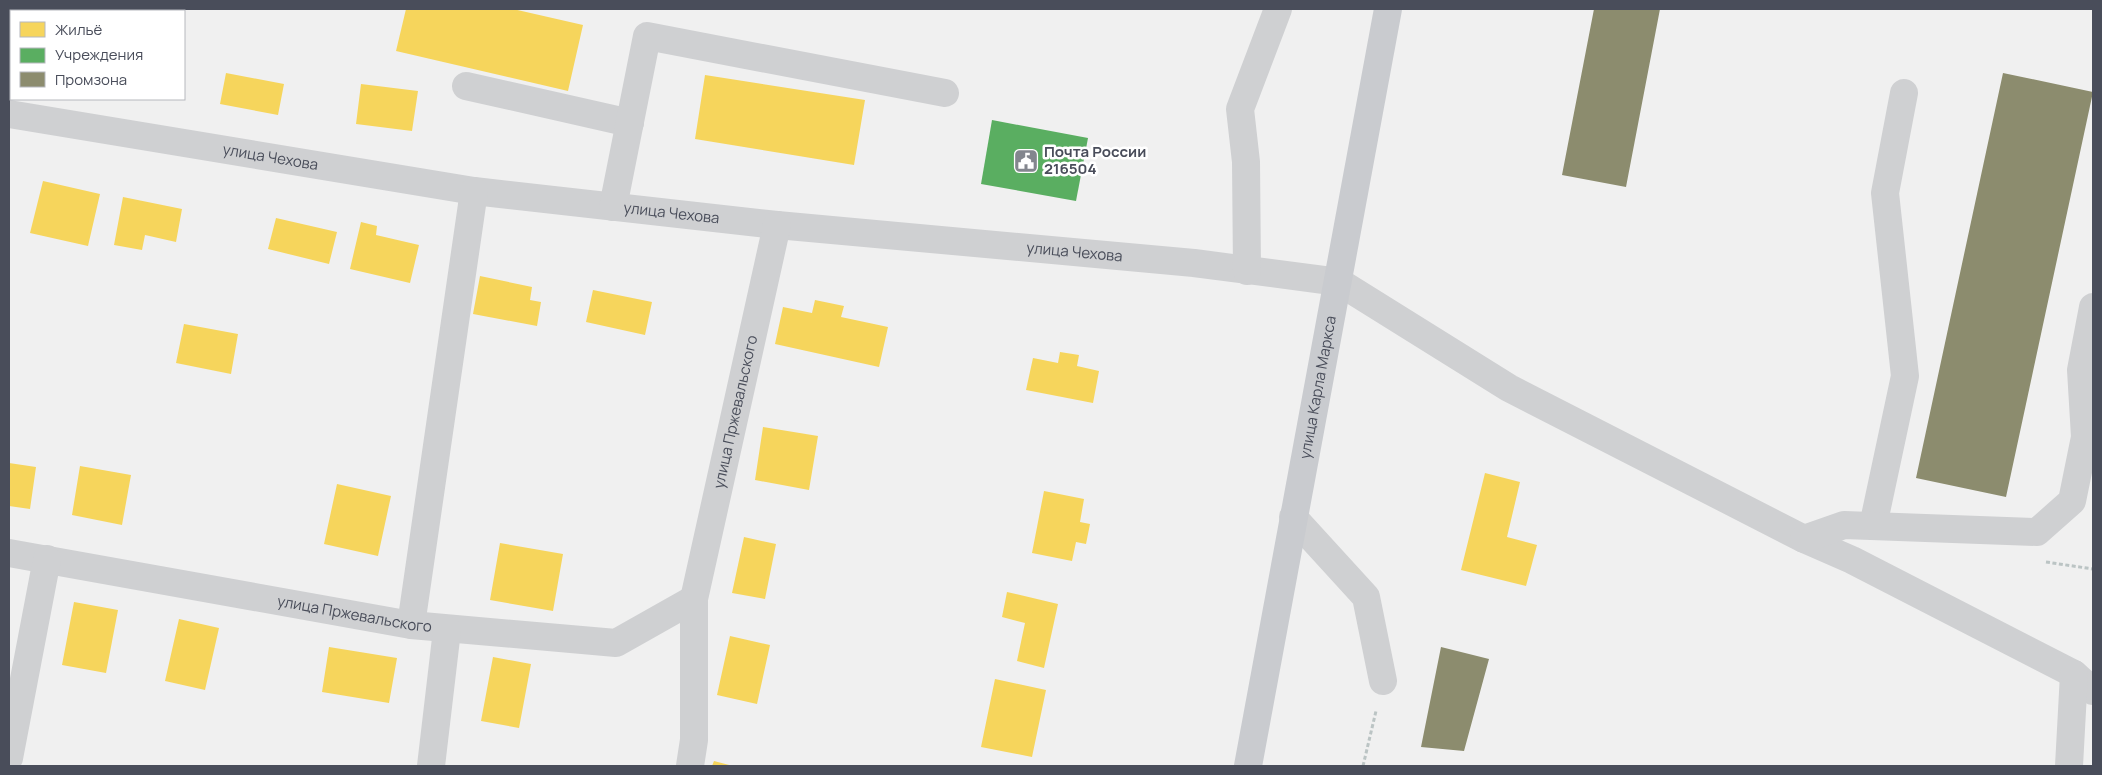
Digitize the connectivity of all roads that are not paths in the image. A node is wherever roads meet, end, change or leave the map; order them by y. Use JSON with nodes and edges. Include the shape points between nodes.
{"nodes":[{"id":1,"x":1278,"y":9,"type":"edge"},
{"id":2,"x":1388,"y":9,"type":"edge"},
{"id":3,"x":466,"y":86,"type":"dead end"},
{"id":4,"x":945,"y":93,"type":"dead end"},
{"id":5,"x":1904,"y":93,"type":"dead end"},
{"id":6,"x":9,"y":114,"type":"edge"},
{"id":7,"x":630,"y":123,"type":"junction"},
{"id":8,"x":474,"y":191,"type":"junction"},
{"id":9,"x":613,"y":207,"type":"junction"},
{"id":10,"x":777,"y":225,"type":"junction"},
{"id":11,"x":1247,"y":271,"type":"junction"},
{"id":12,"x":1339,"y":282,"type":"junction"},
{"id":13,"x":2093,"y":307,"type":"edge"},
{"id":14,"x":1293,"y":517,"type":"junction"},
{"id":15,"x":1873,"y":526,"type":"junction"},
{"id":16,"x":1804,"y":539,"type":"junction"},
{"id":17,"x":9,"y":553,"type":"edge"},
{"id":18,"x":46,"y":559,"type":"junction"},
{"id":19,"x":694,"y":599,"type":"junction"},
{"id":20,"x":411,"y":625,"type":"junction"},
{"id":21,"x":447,"y":630,"type":"junction"},
{"id":22,"x":1383,"y":681,"type":"road end"},
{"id":23,"x":2083,"y":683,"type":"edge"},
{"id":24,"x":9,"y":758,"type":"edge"},
{"id":25,"x":431,"y":766,"type":"edge"},
{"id":26,"x":690,"y":766,"type":"edge"},
{"id":27,"x":1248,"y":766,"type":"edge"},
{"id":28,"x":2069,"y":766,"type":"edge"}],
"edges":[{"from":1,"to":11,"type":"street","via":[[1240,109],[1246,162]]},
{"from":2,"to":12,"type":"main road","name":"улица Карла Маркса"},
{"from":3,"to":7,"type":"street"},
{"from":4,"to":7,"type":"street","via":[[647,36]]},
{"from":5,"to":15,"type":"street","via":[[1885,193],[1905,376]]},
{"from":6,"to":8,"type":"street","name":"улица Чехова"},
{"from":7,"to":9,"type":"street"},
{"from":8,"to":9,"type":"street","name":"улица Чехова"},
{"from":8,"to":20,"type":"street"},
{"from":9,"to":10,"type":"street","name":"улица Чехова"},
{"from":10,"to":11,"type":"street","name":"улица Чехова","via":[[1184,262]]},
{"from":10,"to":19,"type":"street","name":"улица Пржевальского"},
{"from":11,"to":12,"type":"street","name":"улица Чехова"},
{"from":12,"to":14,"type":"main road","name":"улица Карла Маркса"},
{"from":12,"to":16,"type":"street","via":[[1509,388]]},
{"from":13,"to":15,"type":"street","via":[[2081,370],[2084,437],[2072,500],[2037,532]]},
{"from":14,"to":22,"type":"street","via":[[1366,597]]},
{"from":14,"to":27,"type":"main road","name":"улица Карла Маркса"},
{"from":15,"to":16,"type":"street","via":[[1844,526]]},
{"from":16,"to":23,"type":"street","via":[[1852,560]]},
{"from":17,"to":18,"type":"street","name":"улица Пржевальского"},
{"from":18,"to":20,"type":"street","name":"улица Пржевальского"},
{"from":18,"to":24,"type":"street"},
{"from":19,"to":21,"type":"street","name":"улица Пржевальского","via":[[616,643]]},
{"from":19,"to":26,"type":"street","name":"улица Пржевальского","via":[[694,740]]},
{"from":20,"to":21,"type":"street","name":"улица Пржевальского"},
{"from":21,"to":25,"type":"street"},
{"from":23,"to":28,"type":"street"}]}
